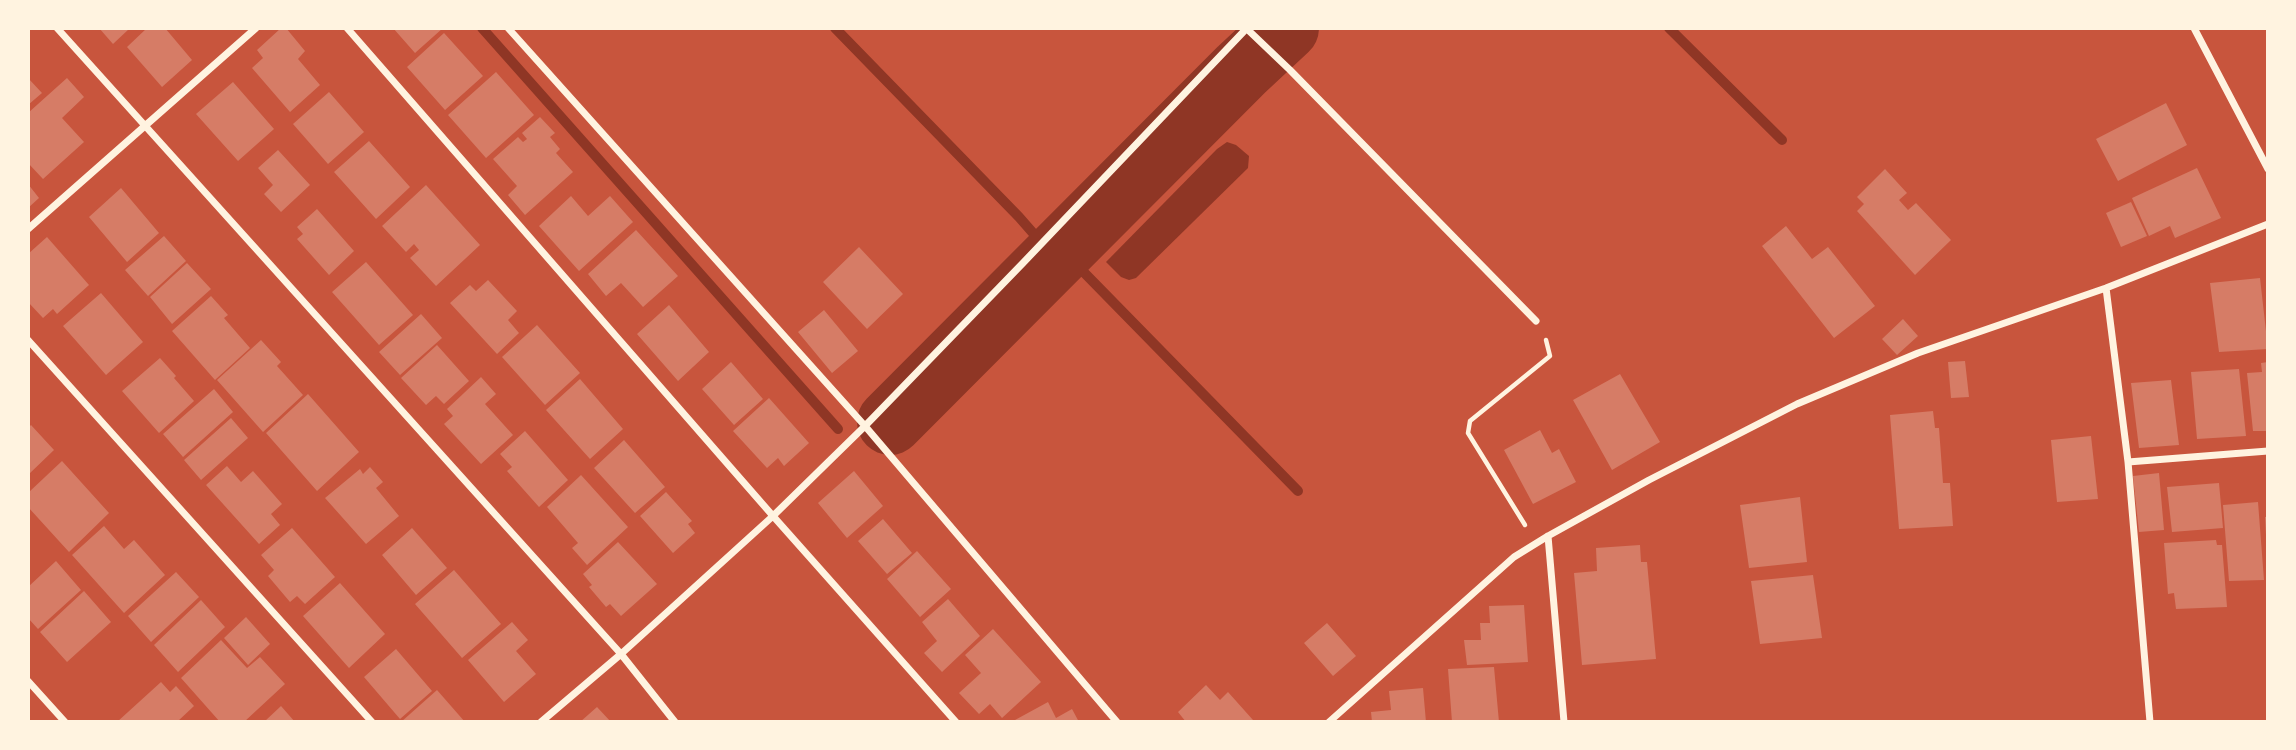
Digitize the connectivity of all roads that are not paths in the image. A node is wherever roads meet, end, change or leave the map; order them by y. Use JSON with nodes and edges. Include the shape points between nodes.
{"nodes":[{"id":1,"x":57,"y":28,"type":"edge"},
{"id":2,"x":256,"y":28,"type":"edge"},
{"id":3,"x":347,"y":28,"type":"edge"},
{"id":4,"x":508,"y":28,"type":"edge"},
{"id":5,"x":1247,"y":28,"type":"edge"},
{"id":6,"x":2194,"y":28,"type":"edge"},
{"id":7,"x":145,"y":127,"type":"junction"},
{"id":8,"x":2268,"y":169,"type":"edge"},
{"id":9,"x":2268,"y":224,"type":"edge"},
{"id":10,"x":28,"y":229,"type":"edge"},
{"id":11,"x":2106,"y":288,"type":"junction"},
{"id":12,"x":1536,"y":321,"type":"road end"},
{"id":13,"x":28,"y":341,"type":"edge"},
{"id":14,"x":864,"y":426,"type":"junction"},
{"id":15,"x":2268,"y":451,"type":"edge"},
{"id":16,"x":2129,"y":462,"type":"junction"},
{"id":17,"x":773,"y":516,"type":"junction"},
{"id":18,"x":1548,"y":536,"type":"junction"},
{"id":19,"x":621,"y":654,"type":"junction"},
{"id":20,"x":28,"y":681,"type":"edge"},
{"id":21,"x":65,"y":722,"type":"edge"},
{"id":22,"x":372,"y":722,"type":"edge"},
{"id":23,"x":541,"y":722,"type":"edge"},
{"id":24,"x":675,"y":722,"type":"edge"},
{"id":25,"x":956,"y":722,"type":"edge"},
{"id":26,"x":1117,"y":722,"type":"edge"},
{"id":27,"x":1329,"y":722,"type":"edge"},
{"id":28,"x":1564,"y":722,"type":"edge"},
{"id":29,"x":2150,"y":722,"type":"edge"}],
"edges":[{"from":1,"to":7,"type":"street"},
{"from":2,"to":7,"type":"street"},
{"from":3,"to":17,"type":"street"},
{"from":4,"to":14,"type":"street"},
{"from":5,"to":12,"type":"street"},
{"from":5,"to":14,"type":"street"},
{"from":6,"to":8,"type":"street"},
{"from":7,"to":10,"type":"street"},
{"from":7,"to":19,"type":"street"},
{"from":9,"to":11,"type":"street"},
{"from":11,"to":16,"type":"street"},
{"from":11,"to":18,"type":"street","via":[[1918,353],[1797,404]]},
{"from":13,"to":22,"type":"street"},
{"from":14,"to":17,"type":"street"},
{"from":14,"to":26,"type":"street"},
{"from":15,"to":16,"type":"street"},
{"from":16,"to":29,"type":"street"},
{"from":17,"to":19,"type":"street"},
{"from":17,"to":25,"type":"street"},
{"from":18,"to":27,"type":"street","via":[[1514,557]]},
{"from":18,"to":28,"type":"street"},
{"from":19,"to":23,"type":"street"},
{"from":19,"to":24,"type":"street"},
{"from":20,"to":21,"type":"street"}]}
